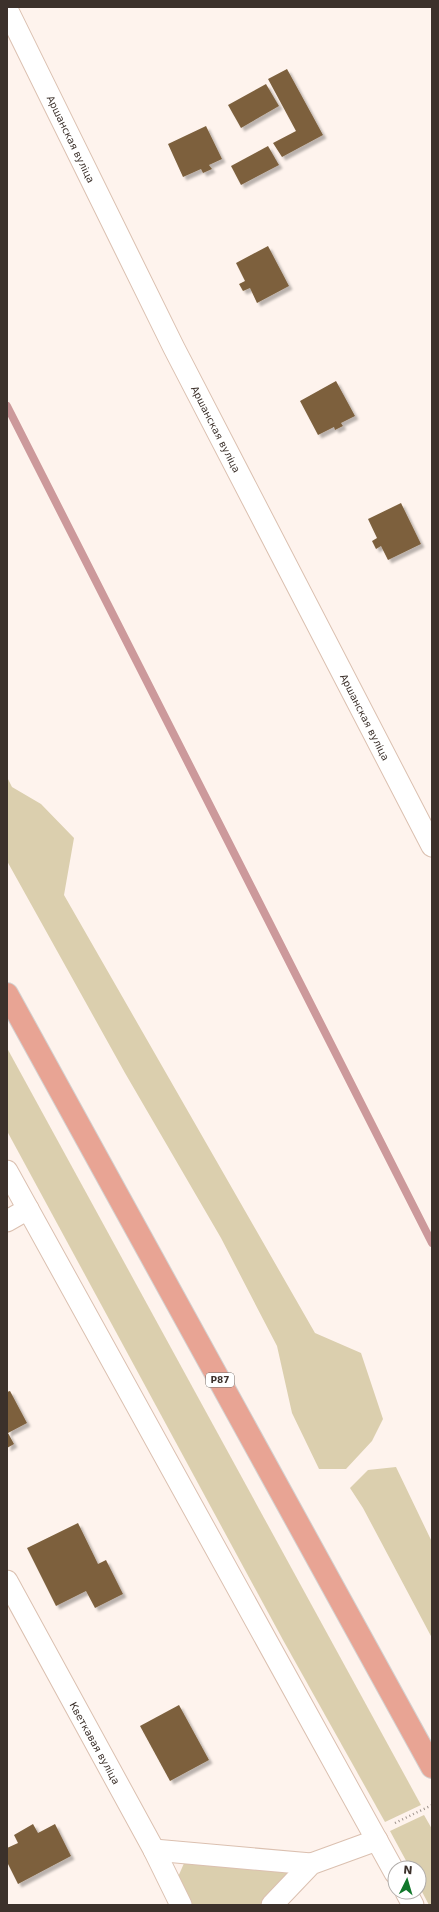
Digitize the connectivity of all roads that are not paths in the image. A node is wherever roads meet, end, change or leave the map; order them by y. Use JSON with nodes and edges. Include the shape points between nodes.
{"nodes":[{"id":1,"x":7,"y":9,"type":"edge"},
{"id":2,"x":432,"y":846,"type":"edge"},
{"id":3,"x":7,"y":994,"type":"edge"},
{"id":4,"x":7,"y":1171,"type":"edge"},
{"id":5,"x":28,"y":1209,"type":"junction"},
{"id":6,"x":7,"y":1221,"type":"edge"},
{"id":7,"x":7,"y":1581,"type":"edge"},
{"id":8,"x":432,"y":1767,"type":"edge"},
{"id":9,"x":375,"y":1837,"type":"junction"},
{"id":10,"x":154,"y":1850,"type":"junction"},
{"id":11,"x":388,"y":1860,"type":"edge"},
{"id":12,"x":311,"y":1864,"type":"junction"},
{"id":13,"x":182,"y":1905,"type":"edge"},
{"id":14,"x":272,"y":1905,"type":"edge"}],
"edges":[{"from":1,"to":2,"type":"street","name":"Аршанская вуліца","via":[[174,348]]},
{"from":3,"to":8,"type":"main road","number":"Р87"},
{"from":4,"to":5,"type":"street"},
{"from":5,"to":6,"type":"street"},
{"from":5,"to":9,"type":"street"},
{"from":7,"to":10,"type":"street","name":"Кветкавая вуліца"},
{"from":9,"to":11,"type":"street"},
{"from":9,"to":12,"type":"street"},
{"from":10,"to":12,"type":"street"},
{"from":10,"to":13,"type":"street","name":"Кветкавая вуліца"},
{"from":12,"to":14,"type":"street"}]}
